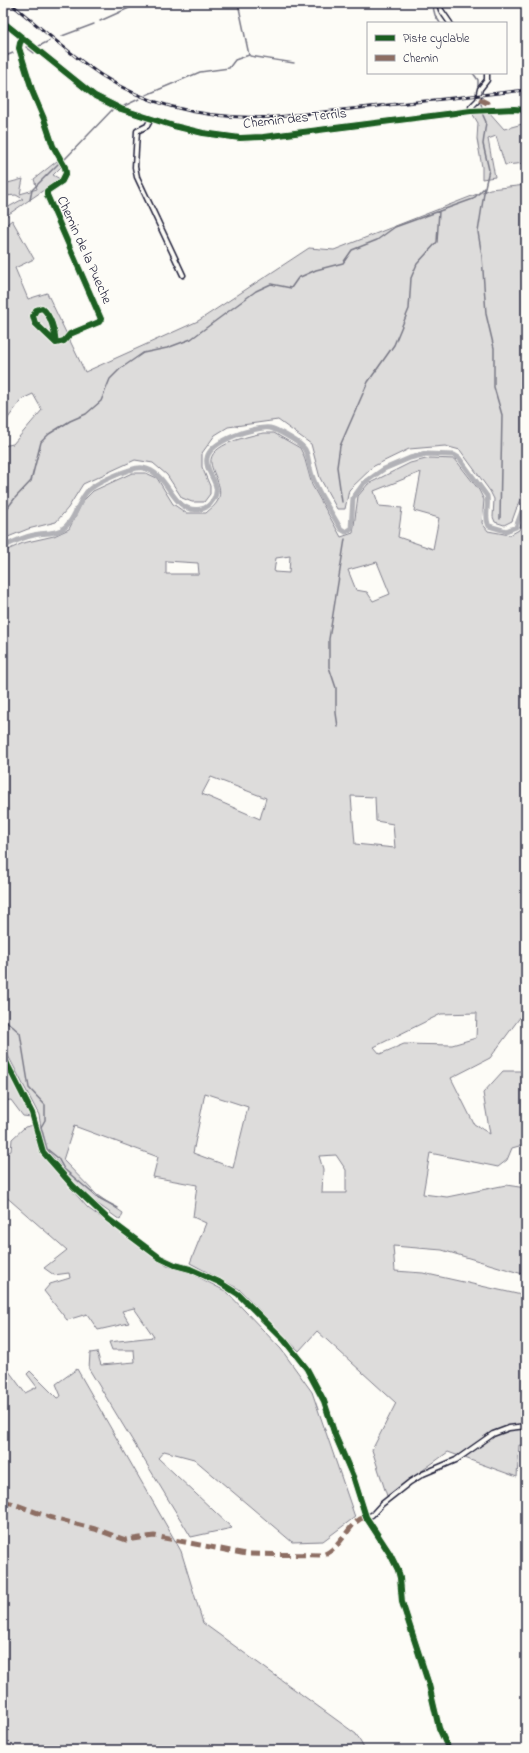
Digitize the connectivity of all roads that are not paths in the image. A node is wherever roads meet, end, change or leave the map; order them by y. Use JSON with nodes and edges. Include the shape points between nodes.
{"nodes":[{"id":1,"x":439,"y":3,"type":"edge"},
{"id":2,"x":3,"y":22,"type":"edge"},
{"id":3,"x":449,"y":22,"type":"edge"},
{"id":4,"x":24,"y":38,"type":"junction"},
{"id":5,"x":487,"y":74,"type":"edge"},
{"id":6,"x":526,"y":110,"type":"edge"},
{"id":7,"x":471,"y":111,"type":"junction"},
{"id":8,"x":151,"y":119,"type":"junction"},
{"id":9,"x":183,"y":275,"type":"dead end"},
{"id":10,"x":56,"y":342,"type":"junction"},
{"id":11,"x":3,"y":1056,"type":"edge"},
{"id":12,"x":526,"y":1426,"type":"edge"},
{"id":13,"x":366,"y":1517,"type":"junction"},
{"id":14,"x":449,"y":1750,"type":"edge"}],
"edges":[{"from":1,"to":3,"type":"street"},
{"from":2,"to":4,"type":"street","name":"Chemin des Terrils"},
{"from":4,"to":8,"type":"street","name":"Chemin des Terrils","via":[[104,101]]},
{"from":4,"to":10,"type":"street","name":"Chemin de la Pueche","via":[[19,45],[20,52],[33,93],[56,153],[66,169],[65,178],[47,190],[47,197],[101,319],[70,334],[64,341]]},
{"from":5,"to":7,"type":"street","via":[[487,80],[480,89],[478,100],[471,107]]},
{"from":6,"to":7,"type":"street","name":"Chemin des Terrils"},
{"from":7,"to":8,"type":"street","name":"Chemin des Terrils","via":[[252,138],[203,133]]},
{"from":8,"to":9,"type":"street","via":[[147,126],[137,131],[136,173]]},
{"from":10,"to":10,"type":"street","via":[[55,332],[45,311],[42,308],[36,310],[33,316],[35,323]]},
{"from":11,"to":13,"type":"street","via":[[33,1116],[43,1152],[89,1202],[160,1258],[219,1282],[238,1294],[296,1354],[324,1401]]},
{"from":12,"to":13,"type":"street","via":[[492,1434],[456,1460],[410,1482],[372,1515]]},
{"from":13,"to":14,"type":"street","via":[[398,1570],[402,1602],[429,1685],[439,1728]]}]}
